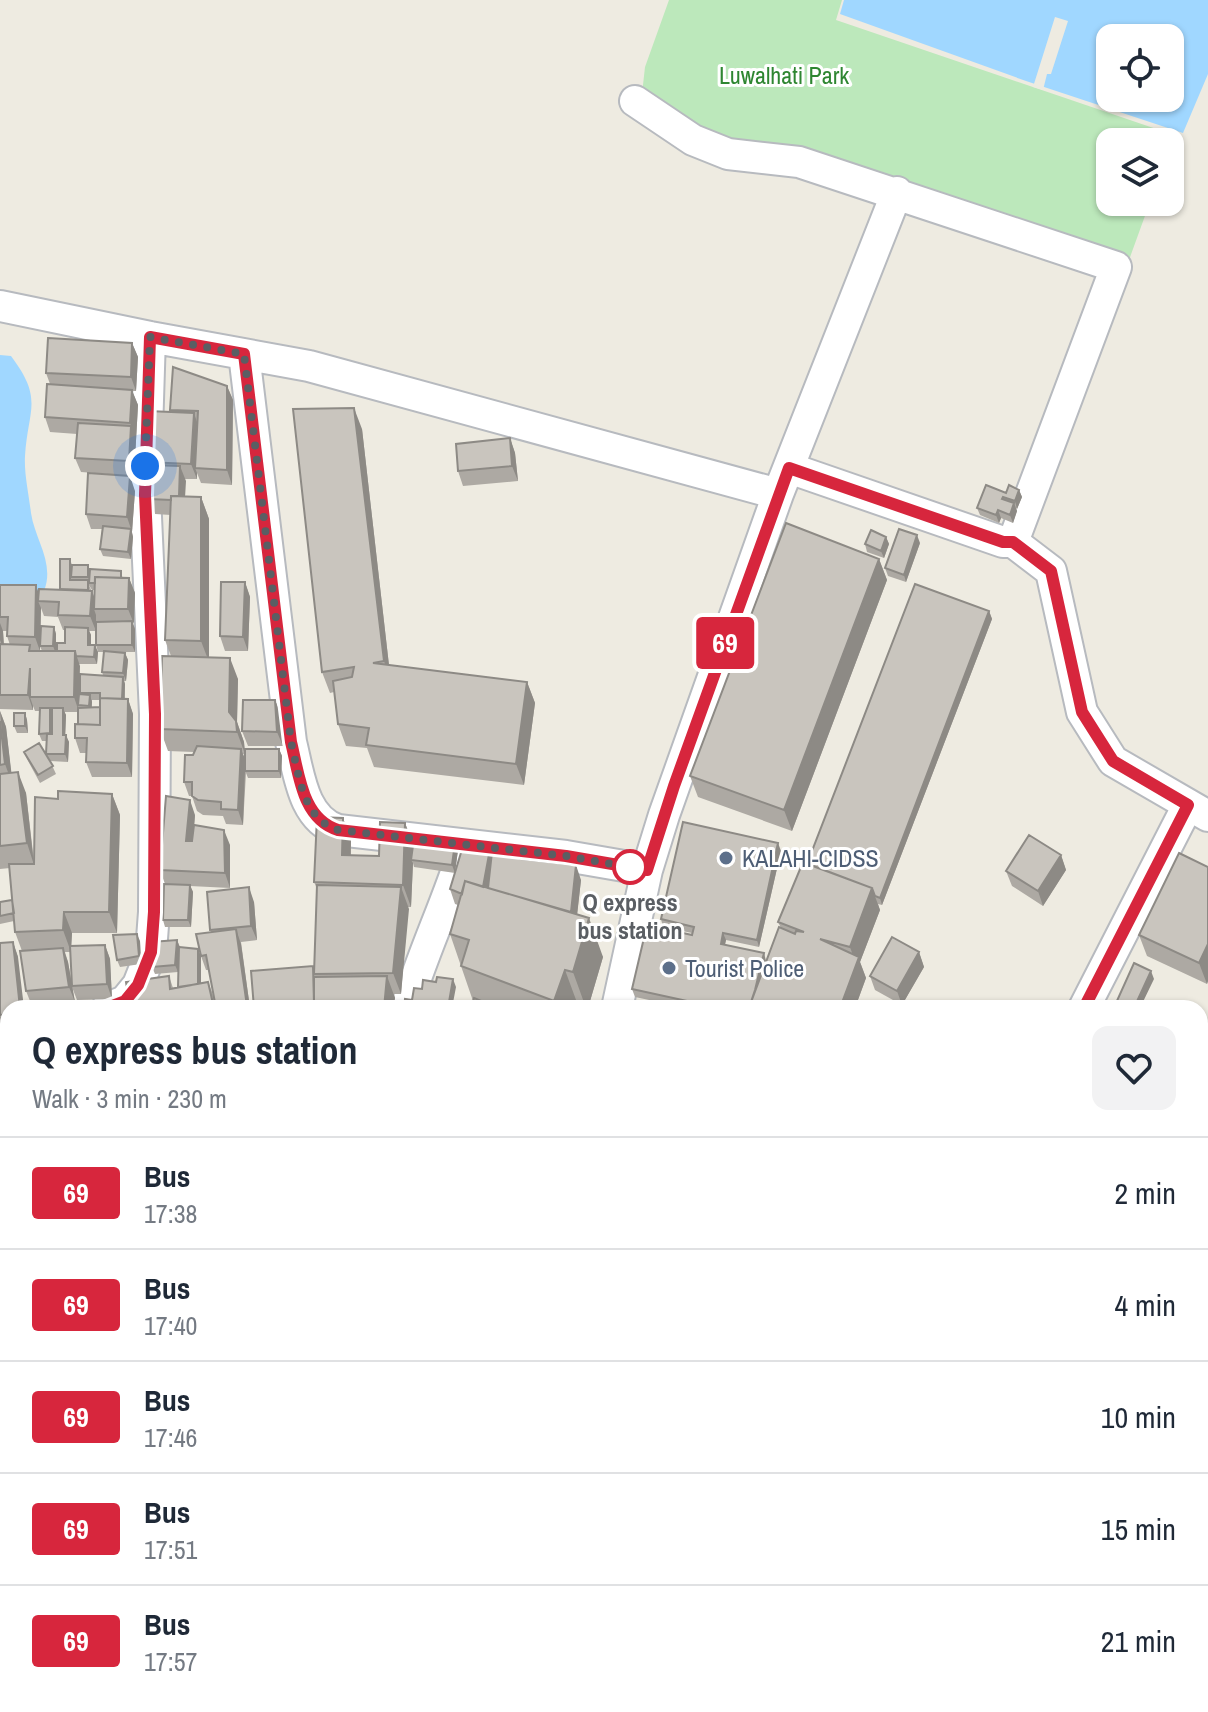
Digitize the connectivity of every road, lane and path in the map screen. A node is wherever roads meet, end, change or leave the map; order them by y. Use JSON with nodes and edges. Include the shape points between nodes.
{"nodes":[{"id":1,"x":635,"y":101,"type":"dead end"},
{"id":2,"x":897,"y":192,"type":"junction"},
{"id":3,"x":0,"y":306,"type":"edge"},
{"id":4,"x":150,"y":337,"type":"junction"},
{"id":5,"x":244,"y":354,"type":"junction"},
{"id":6,"x":783,"y":481,"type":"junction"},
{"id":7,"x":1013,"y":542,"type":"junction"},
{"id":8,"x":1198,"y":811,"type":"edge"},
{"id":9,"x":465,"y":845,"type":"junction"},
{"id":10,"x":647,"y":870,"type":"junction"},
{"id":11,"x":126,"y":1000,"type":"edge"},
{"id":12,"x":409,"y":1000,"type":"edge"},
{"id":13,"x":624,"y":1000,"type":"edge"},
{"id":14,"x":1089,"y":1000,"type":"edge"}],
"edges":[{"from":1,"to":2,"type":"street","via":[[693,140],[728,154],[799,162]]},
{"from":2,"to":6,"type":"street"},
{"from":2,"to":7,"type":"street","via":[[1116,267]]},
{"from":3,"to":4,"type":"street"},
{"from":4,"to":5,"type":"street"},
{"from":4,"to":11,"type":"street","via":[[145,495],[155,714],[154,912],[151,952]]},
{"from":5,"to":6,"type":"street"},
{"from":5,"to":9,"type":"street","via":[[291,742],[312,811],[338,830]]},
{"from":6,"to":7,"type":"street"},
{"from":6,"to":10,"type":"street"},
{"from":7,"to":8,"type":"street","via":[[1051,571],[1082,712],[1113,761]]},
{"from":8,"to":14,"type":"street"},
{"from":9,"to":10,"type":"street"},
{"from":9,"to":12,"type":"street"},
{"from":10,"to":13,"type":"street"}]}
